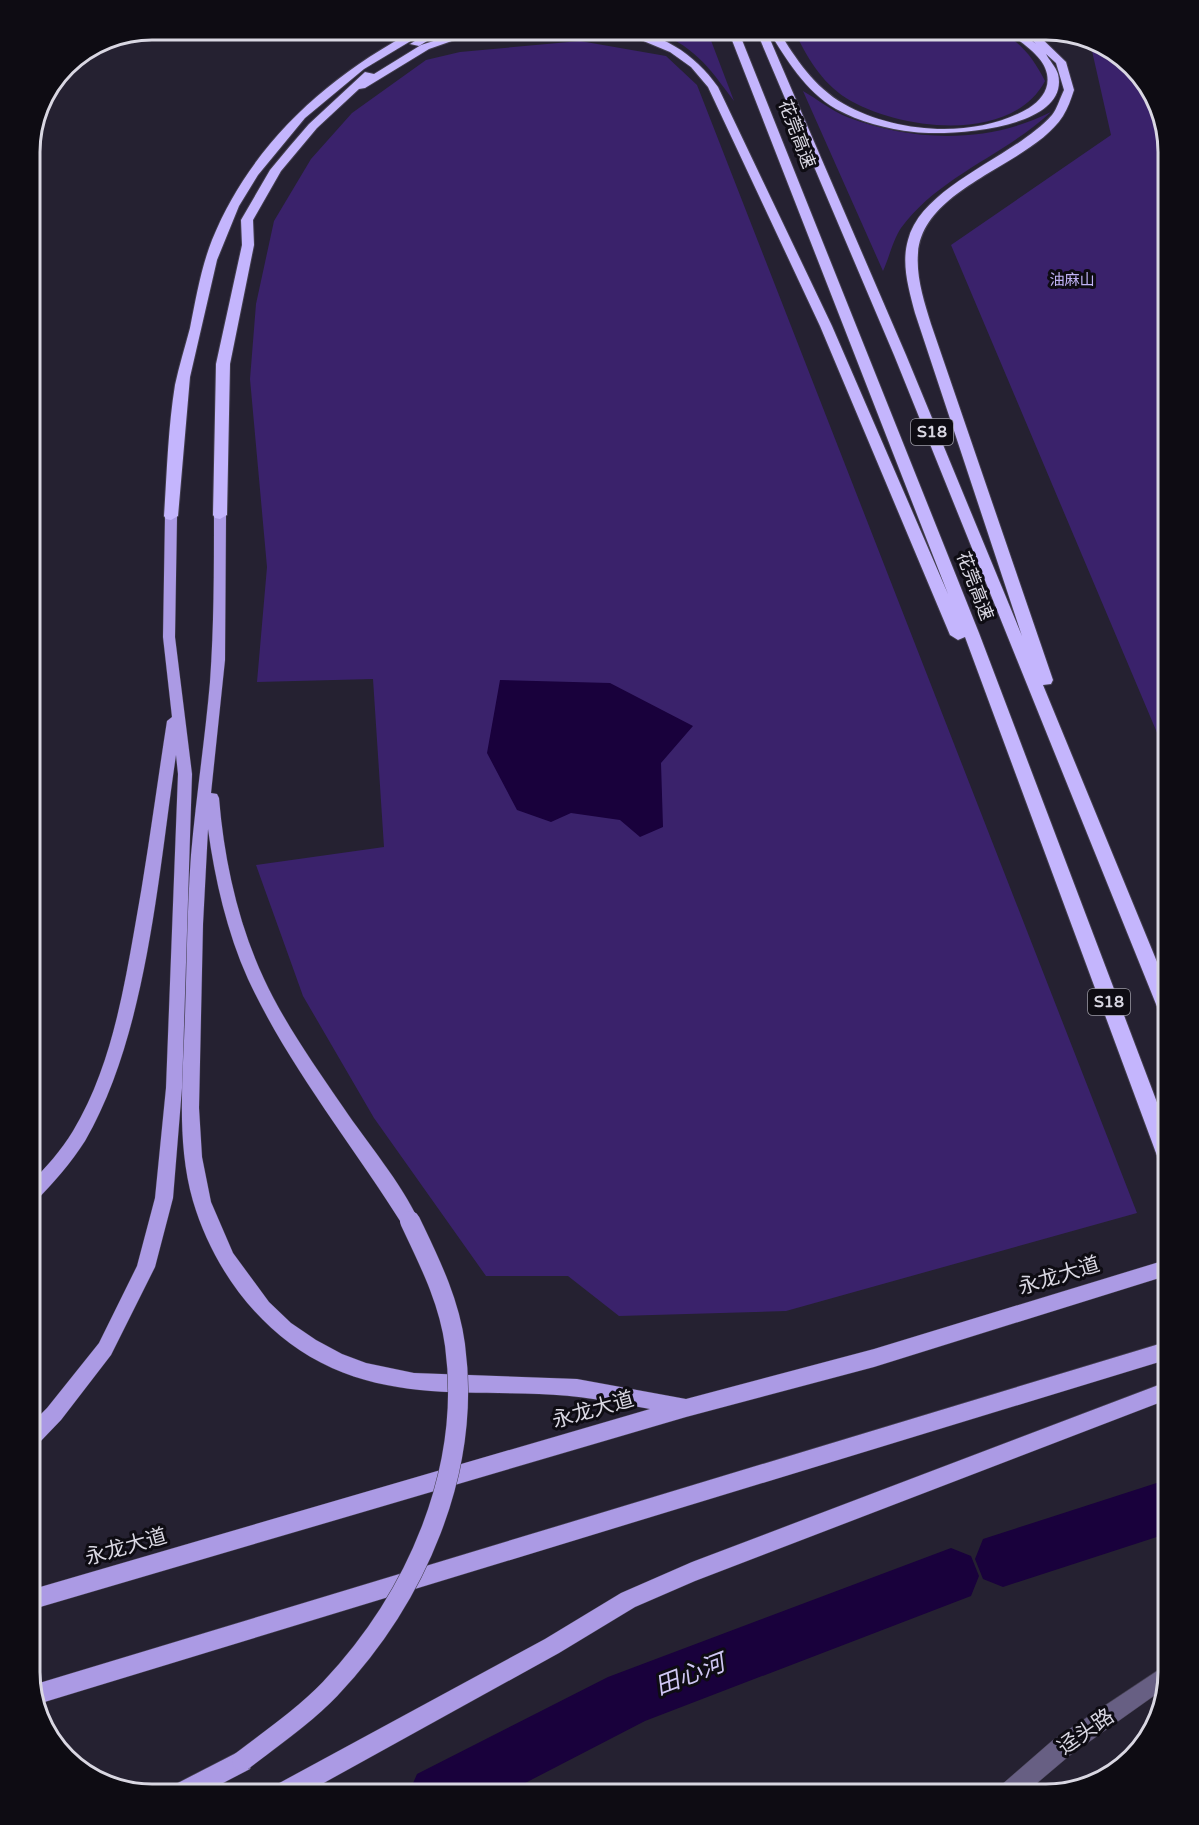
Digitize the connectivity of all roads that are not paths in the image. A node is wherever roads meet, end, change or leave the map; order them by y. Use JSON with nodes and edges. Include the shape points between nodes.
{"nodes":[{"id":1,"x":403,"y":40,"type":"edge"},
{"id":2,"x":422,"y":40,"type":"edge"},
{"id":3,"x":446,"y":40,"type":"edge"},
{"id":4,"x":655,"y":41,"type":"edge"},
{"id":5,"x":737,"y":41,"type":"edge"},
{"id":6,"x":766,"y":41,"type":"edge"},
{"id":7,"x":780,"y":41,"type":"edge"},
{"id":8,"x":1028,"y":41,"type":"edge"},
{"id":9,"x":1040,"y":41,"type":"edge"},
{"id":10,"x":343,"y":99,"type":"junction"},
{"id":11,"x":220,"y":515,"type":"joint"},
{"id":12,"x":171,"y":516,"type":"joint"},
{"id":13,"x":176,"y":700,"type":"junction"},
{"id":14,"x":210,"y":758,"type":"junction"},
{"id":15,"x":1097,"y":836,"type":"junction"},
{"id":16,"x":1050,"y":842,"type":"junction"},
{"id":17,"x":1158,"y":987,"type":"edge"},
{"id":18,"x":1158,"y":1132,"type":"edge"},
{"id":19,"x":40,"y":1184,"type":"edge"},
{"id":20,"x":1158,"y":1270,"type":"edge"},
{"id":21,"x":1158,"y":1353,"type":"edge"},
{"id":22,"x":1158,"y":1394,"type":"edge"},
{"id":23,"x":686,"y":1408,"type":"junction"},
{"id":24,"x":40,"y":1427,"type":"edge"},
{"id":25,"x":40,"y":1597,"type":"edge"},
{"id":26,"x":1158,"y":1681,"type":"edge"},
{"id":27,"x":42,"y":1692,"type":"edge"},
{"id":28,"x":199,"y":1784,"type":"edge"},
{"id":29,"x":300,"y":1784,"type":"edge"},
{"id":30,"x":1020,"y":1784,"type":"edge"}],
"edges":[{"from":1,"to":12,"type":"highway","via":[[340,84],[283,138],[244,190],[219,238],[202,292],[182,384]]},
{"from":2,"to":10,"type":"highway","via":[[369,74]]},
{"from":3,"to":10,"type":"highway","via":[[404,58]]},
{"from":4,"to":16,"type":"highway","via":[[675,49],[713,87],[826,326]]},
{"from":5,"to":16,"type":"highway","name":"花莞高速","number":"S18"},
{"from":6,"to":15,"type":"highway","name":"花莞高速","number":"S18","via":[[900,355]]},
{"from":7,"to":8,"type":"highway","via":[[801,74],[830,100],[855,114],[890,125],[945,131],[1007,123],[1047,101],[1053,86],[1051,69]]},
{"from":9,"to":15,"type":"highway","via":[[1065,65],[1070,89],[1067,101],[1052,124],[1031,141],[937,203],[918,229],[912,246],[912,265],[925,324]]},
{"from":10,"to":11,"type":"highway","via":[[313,126],[276,170],[247,220],[248,245],[223,364]]},
{"from":11,"to":14,"type":"main road","via":[[218,663]]},
{"from":12,"to":13,"type":"main road","via":[[169,637]]},
{"from":13,"to":19,"type":"main road","via":[[146,909],[119,1041],[85,1125]]},
{"from":13,"to":24,"type":"main road","via":[[185,774],[174,1088],[164,1198],[146,1266],[105,1349]]},
{"from":14,"to":23,"type":"main road","via":[[195,922],[195,1160],[201,1200],[216,1239],[255,1303],[280,1326],[322,1353],[365,1372],[410,1381],[561,1386]]},
{"from":14,"to":28,"type":"main road","bridge":true,"via":[[214,834],[250,964],[287,1036],[410,1221],[442,1292],[451,1332],[456,1413],[453,1453],[428,1540],[408,1581],[362,1652],[297,1719],[242,1761]]},
{"from":15,"to":17,"type":"highway","name":"花莞高速","number":"S18"},
{"from":16,"to":18,"type":"highway","name":"花莞高速","number":"S18"},
{"from":20,"to":23,"type":"main road","name":"永龙大道","via":[[874,1358]]},
{"from":21,"to":27,"type":"main road"},
{"from":22,"to":29,"type":"main road","via":[[703,1567],[639,1595]]},
{"from":23,"to":25,"type":"main road","name":"永龙大道"},
{"from":26,"to":30,"type":"street","name":"迳头路","via":[[1061,1748]]}]}
